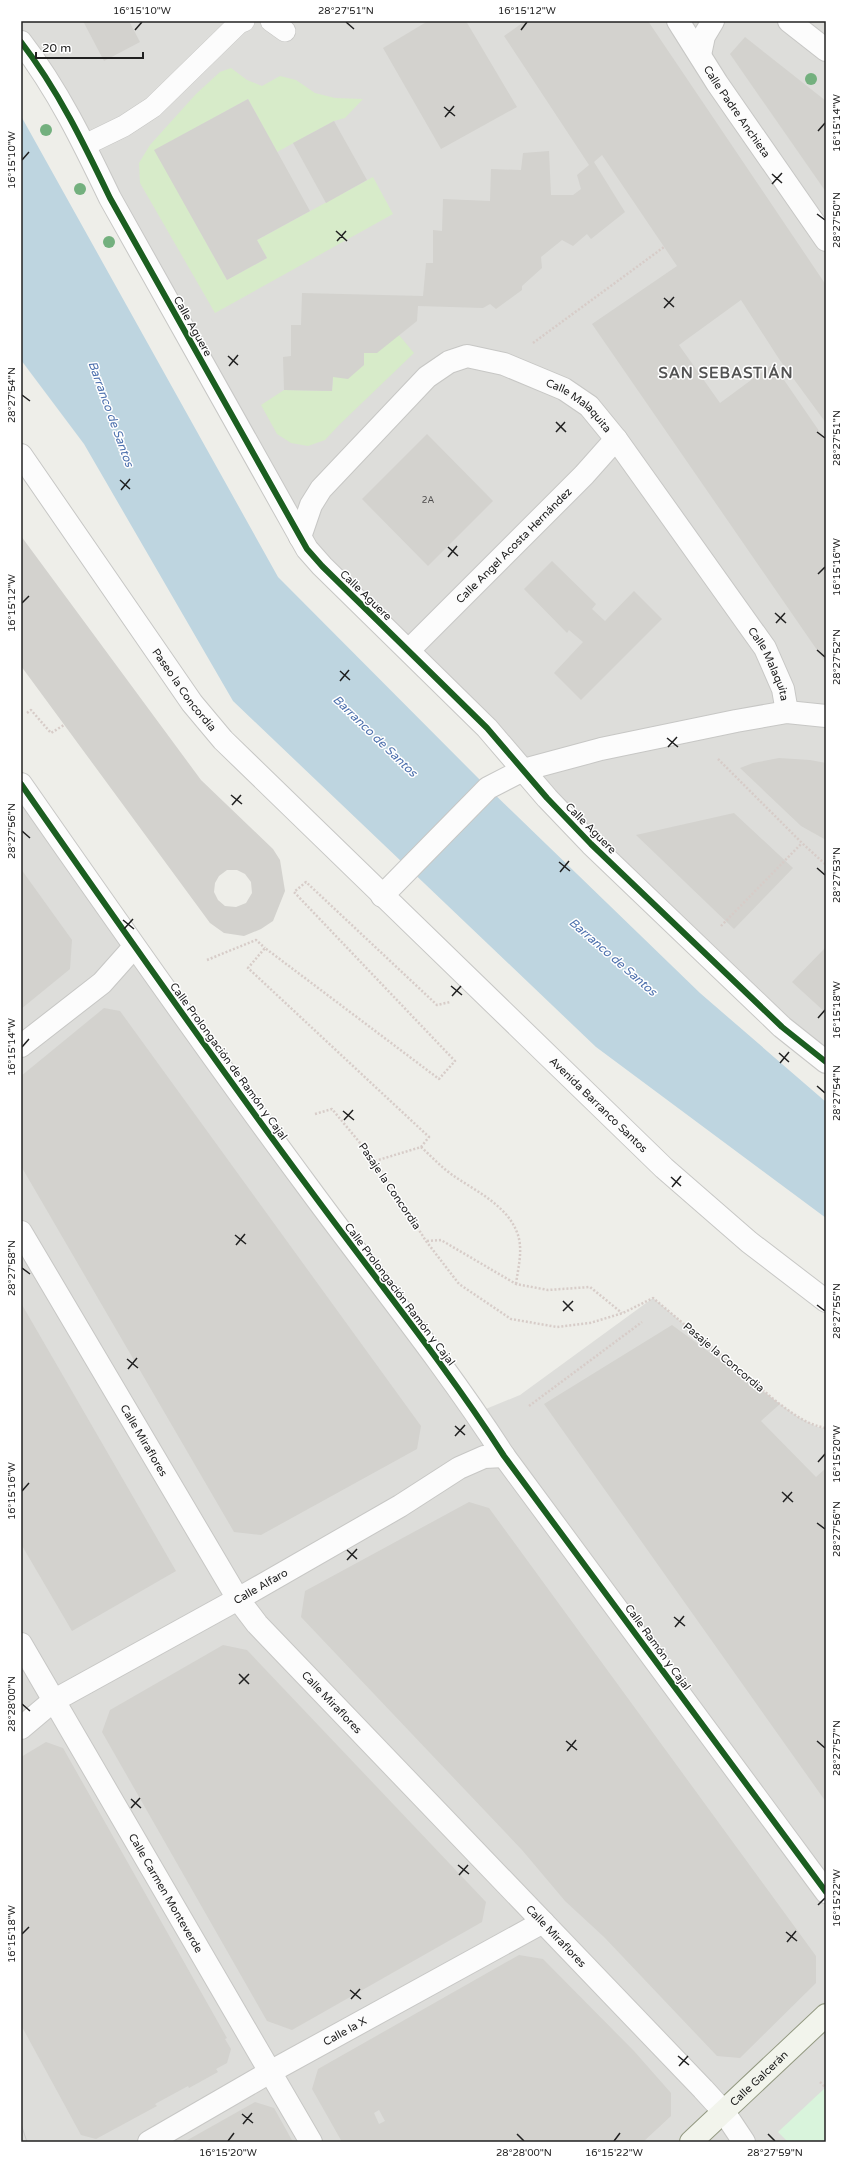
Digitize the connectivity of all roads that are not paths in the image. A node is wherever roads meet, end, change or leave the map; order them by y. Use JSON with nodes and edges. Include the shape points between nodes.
{"nodes":[{"id":1,"x":244,"y":21,"type":"edge"},
{"id":2,"x":678,"y":21,"type":"edge"},
{"id":3,"x":713,"y":21,"type":"edge"},
{"id":4,"x":789,"y":21,"type":"edge"},
{"id":5,"x":21,"y":42,"type":"edge"},
{"id":6,"x":826,"y":50,"type":"edge"},
{"id":7,"x":700,"y":55,"type":"junction"},
{"id":8,"x":85,"y":145,"type":"junction"},
{"id":9,"x":826,"y":240,"type":"edge"},
{"id":10,"x":616,"y":438,"type":"junction"},
{"id":11,"x":21,"y":455,"type":"edge"},
{"id":12,"x":300,"y":537,"type":"junction"},
{"id":13,"x":409,"y":650,"type":"junction"},
{"id":14,"x":787,"y":712,"type":"junction"},
{"id":15,"x":826,"y":716,"type":"edge"},
{"id":16,"x":524,"y":770,"type":"junction"},
{"id":17,"x":21,"y":784,"type":"edge"},
{"id":18,"x":382,"y":896,"type":"junction"},
{"id":19,"x":134,"y":947,"type":"junction"},
{"id":20,"x":21,"y":1046,"type":"edge"},
{"id":21,"x":826,"y":1062,"type":"edge"},
{"id":22,"x":307,"y":1187,"type":"joint"},
{"id":23,"x":21,"y":1232,"type":"edge"},
{"id":24,"x":826,"y":1301,"type":"edge"},
{"id":25,"x":476,"y":1413,"type":"joint"},
{"id":26,"x":504,"y":1456,"type":"junction"},
{"id":27,"x":238,"y":1599,"type":"junction"},
{"id":28,"x":21,"y":1644,"type":"edge"},
{"id":29,"x":53,"y":1702,"type":"junction"},
{"id":30,"x":21,"y":1728,"type":"edge"},
{"id":31,"x":826,"y":1892,"type":"edge"},
{"id":32,"x":543,"y":1922,"type":"junction"},
{"id":33,"x":826,"y":2015,"type":"edge"},
{"id":34,"x":270,"y":2072,"type":"junction"},
{"id":35,"x":724,"y":2112,"type":"junction"},
{"id":36,"x":149,"y":2142,"type":"edge"},
{"id":37,"x":311,"y":2142,"type":"edge"},
{"id":38,"x":691,"y":2142,"type":"edge"},
{"id":39,"x":744,"y":2142,"type":"edge"}],
"edges":[{"from":1,"to":8,"type":"lane","via":[[153,107],[124,126]]},
{"from":2,"to":7,"type":"street","name":"Calle Padre Anchieta"},
{"from":3,"to":7,"type":"street","via":[[704,36]]},
{"from":4,"to":6,"type":"street"},
{"from":5,"to":8,"type":"street","name":"Calle Aguere","via":[[52,86]]},
{"from":7,"to":9,"type":"street","name":"Calle Padre Anchieta"},
{"from":8,"to":12,"type":"street","name":"Calle Aguere","via":[[110,198]]},
{"from":10,"to":12,"type":"street","name":"Calle Malaquita","via":[[589,406],[564,389],[504,364],[467,356],[449,362],[427,377],[321,489],[311,505]]},
{"from":10,"to":13,"type":"street","name":"Calle Angel Acosta Hernández","via":[[584,475]]},
{"from":10,"to":14,"type":"street","name":"Calle Malaquita","via":[[765,648],[783,689]]},
{"from":11,"to":18,"type":"street","name":"Paseo la Concordia","via":[[206,721]]},
{"from":12,"to":13,"type":"street","name":"Calle Aguere","via":[[322,566]]},
{"from":13,"to":16,"type":"street","name":"Calle Aguere","via":[[487,728]]},
{"from":14,"to":15,"type":"street"},
{"from":14,"to":16,"type":"street","via":[[601,749]]},
{"from":16,"to":18,"type":"street","via":[[488,788]]},
{"from":16,"to":21,"type":"street","name":"Calle Aguere","via":[[591,844],[782,1027]]},
{"from":17,"to":19,"type":"street"},
{"from":18,"to":24,"type":"street","name":"Avenida Barranco Santos","via":[[664,1168],[749,1242]]},
{"from":19,"to":20,"type":"street","via":[[102,983]]},
{"from":19,"to":22,"type":"street","name":"Calle Prolongación de Ramón y Cajal"},
{"from":22,"to":25,"type":"street","name":"Calle Prolongación Ramón y Cajal"},
{"from":23,"to":27,"type":"street","name":"Calle Miraflores"},
{"from":25,"to":26,"type":"street","name":"Calle Ramón y Cajal"},
{"from":26,"to":27,"type":"street","name":"Calle Alfaro","via":[[484,1457],[459,1468],[400,1506]]},
{"from":26,"to":31,"type":"street","name":"Calle Ramón y Cajal"},
{"from":27,"to":29,"type":"street","name":"Calle Alfaro"},
{"from":27,"to":32,"type":"street","name":"Calle Miraflores","via":[[257,1624]]},
{"from":28,"to":29,"type":"street","name":"Calle Carmen Monteverde"},
{"from":29,"to":30,"type":"street","name":"Calle Alfaro"},
{"from":29,"to":34,"type":"street","name":"Calle Carmen Monteverde"},
{"from":32,"to":34,"type":"street","name":"Calle la X"},
{"from":32,"to":35,"type":"street","name":"Calle Miraflores"},
{"from":33,"to":35,"type":"main road","name":"Calle Galcerán"},
{"from":34,"to":36,"type":"street","name":"Calle la X"},
{"from":34,"to":37,"type":"street","name":"Calle Carmen Monteverde"},
{"from":35,"to":38,"type":"main road","name":"Calle Galcerán"},
{"from":35,"to":39,"type":"street","name":"Calle Miraflores"}]}
